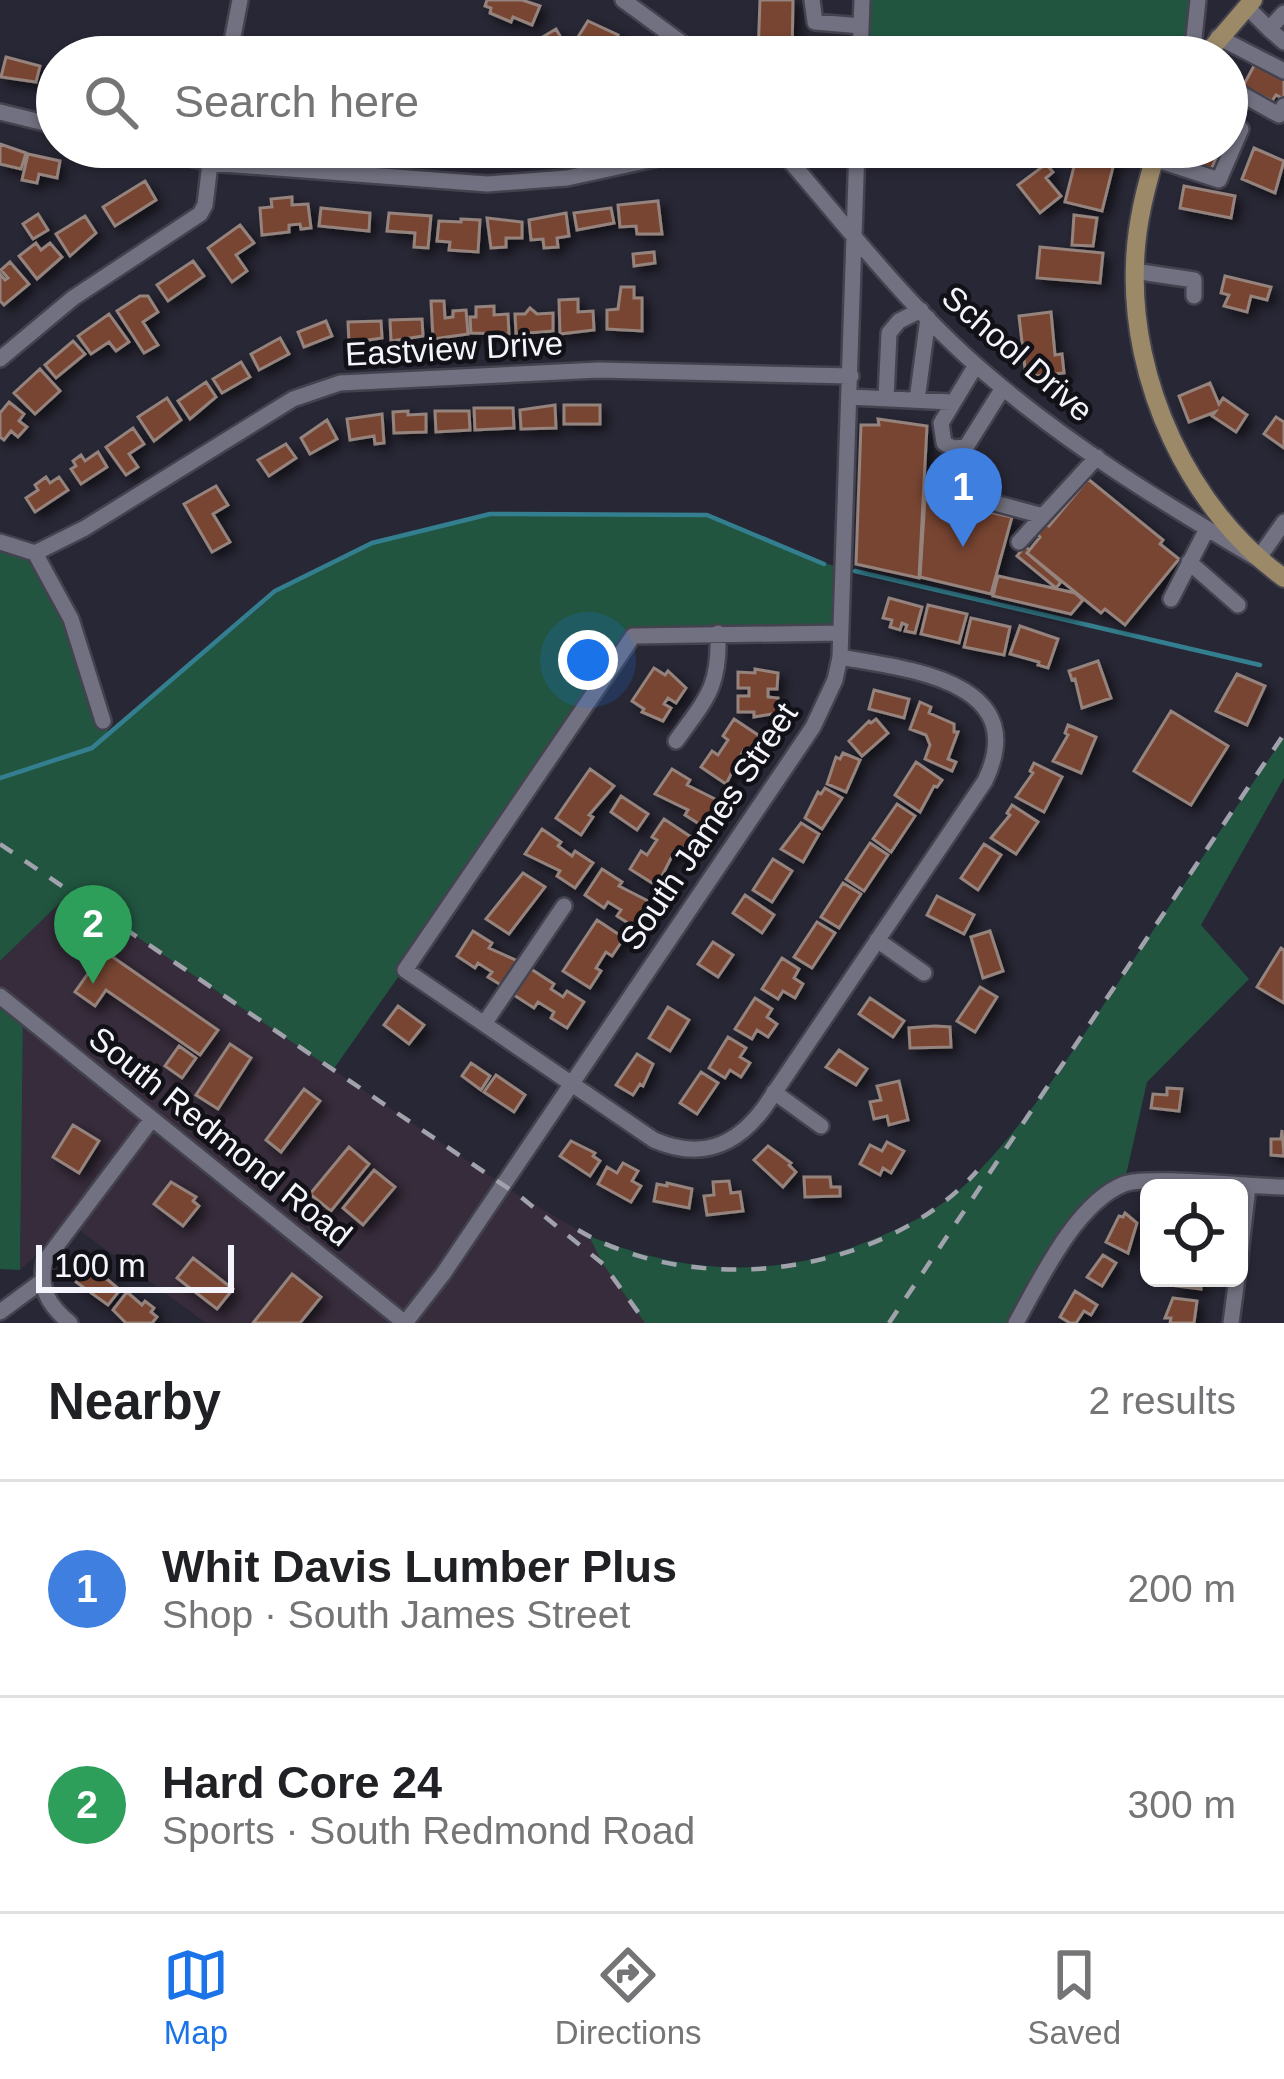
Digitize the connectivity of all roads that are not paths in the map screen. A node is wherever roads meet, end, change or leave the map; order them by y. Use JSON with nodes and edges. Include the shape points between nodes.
{"nodes":[{"id":1,"x":240,"y":0,"type":"edge"},
{"id":2,"x":623,"y":0,"type":"edge"},
{"id":3,"x":812,"y":0,"type":"edge"},
{"id":4,"x":862,"y":0,"type":"edge"},
{"id":5,"x":1198,"y":0,"type":"edge"},
{"id":6,"x":1250,"y":4,"type":"edge"},
{"id":7,"x":1284,"y":13,"type":"edge"},
{"id":8,"x":861,"y":26,"type":"junction"},
{"id":9,"x":1269,"y":29,"type":"junction"},
{"id":10,"x":233,"y":36,"type":"edge"},
{"id":11,"x":672,"y":36,"type":"edge"},
{"id":12,"x":861,"y":36,"type":"edge"},
{"id":13,"x":1194,"y":36,"type":"edge"},
{"id":14,"x":1219,"y":36,"type":"edge"},
{"id":15,"x":1284,"y":41,"type":"edge"},
{"id":16,"x":1248,"y":52,"type":"edge"},
{"id":17,"x":1284,"y":71,"type":"edge"},
{"id":18,"x":1248,"y":98,"type":"edge"},
{"id":19,"x":1284,"y":106,"type":"edge"},
{"id":20,"x":0,"y":112,"type":"edge"},
{"id":21,"x":36,"y":121,"type":"edge"},
{"id":22,"x":209,"y":168,"type":"edge"},
{"id":23,"x":335,"y":168,"type":"edge"},
{"id":24,"x":613,"y":168,"type":"edge"},
{"id":25,"x":796,"y":168,"type":"edge"},
{"id":26,"x":857,"y":168,"type":"edge"},
{"id":27,"x":1152,"y":168,"type":"edge"},
{"id":28,"x":1182,"y":168,"type":"edge"},
{"id":29,"x":1224,"y":168,"type":"edge"},
{"id":30,"x":856,"y":236,"type":"junction"},
{"id":31,"x":1134,"y":271,"type":"junction"},
{"id":32,"x":1194,"y":296,"type":"dead end"},
{"id":33,"x":924,"y":314,"type":"junction"},
{"id":34,"x":0,"y":358,"type":"edge"},
{"id":35,"x":976,"y":365,"type":"junction"},
{"id":36,"x":850,"y":376,"type":"junction"},
{"id":37,"x":1003,"y":388,"type":"junction"},
{"id":38,"x":850,"y":397,"type":"junction"},
{"id":39,"x":886,"y":398,"type":"junction"},
{"id":40,"x":917,"y":400,"type":"junction"},
{"id":41,"x":951,"y":402,"type":"junction"},
{"id":42,"x":961,"y":449,"type":"junction"},
{"id":43,"x":1097,"y":457,"type":"junction"},
{"id":44,"x":1043,"y":516,"type":"junction"},
{"id":45,"x":1284,"y":522,"type":"edge"},
{"id":46,"x":1207,"y":529,"type":"junction"},
{"id":47,"x":0,"y":542,"type":"edge"},
{"id":48,"x":1019,"y":542,"type":"dead end"},
{"id":49,"x":35,"y":553,"type":"junction"},
{"id":50,"x":1258,"y":559,"type":"junction"},
{"id":51,"x":1189,"y":562,"type":"junction"},
{"id":52,"x":1284,"y":578,"type":"edge"},
{"id":53,"x":1171,"y":599,"type":"dead end"},
{"id":54,"x":1238,"y":605,"type":"dead end"},
{"id":55,"x":718,"y":633,"type":"junction"},
{"id":56,"x":841,"y":633,"type":"junction"},
{"id":57,"x":840,"y":657,"type":"junction"},
{"id":58,"x":103,"y":722,"type":"dead end"},
{"id":59,"x":676,"y":741,"type":"dead end"},
{"id":60,"x":564,"y":906,"type":"dead end"},
{"id":61,"x":878,"y":940,"type":"junction"},
{"id":62,"x":924,"y":973,"type":"dead end"},
{"id":63,"x":0,"y":996,"type":"edge"},
{"id":64,"x":484,"y":1024,"type":"junction"},
{"id":65,"x":572,"y":1082,"type":"junction"},
{"id":66,"x":774,"y":1092,"type":"junction"},
{"id":67,"x":152,"y":1119,"type":"junction"},
{"id":68,"x":821,"y":1126,"type":"dead end"},
{"id":69,"x":1140,"y":1184,"type":"edge"},
{"id":70,"x":1248,"y":1186,"type":"edge"},
{"id":71,"x":1284,"y":1187,"type":"edge"},
{"id":72,"x":41,"y":1281,"type":"junction"},
{"id":73,"x":1236,"y":1287,"type":"edge"},
{"id":74,"x":0,"y":1312,"type":"edge"},
{"id":75,"x":70,"y":1323,"type":"edge"},
{"id":76,"x":405,"y":1323,"type":"edge"},
{"id":77,"x":1016,"y":1323,"type":"edge"},
{"id":78,"x":1231,"y":1323,"type":"edge"}],
"edges":[{"from":1,"to":10,"type":"street"},
{"from":2,"to":11,"type":"street"},
{"from":3,"to":8,"type":"street","via":[[815,22]]},
{"from":4,"to":8,"type":"street"},
{"from":5,"to":13,"type":"street"},
{"from":6,"to":9,"type":"street"},
{"from":6,"to":14,"type":"main road"},
{"from":7,"to":9,"type":"street"},
{"from":8,"to":12,"type":"street"},
{"from":9,"to":15,"type":"street"},
{"from":16,"to":17,"type":"street"},
{"from":18,"to":19,"type":"street","via":[[1279,115]]},
{"from":20,"to":21,"type":"street"},
{"from":22,"to":34,"type":"street","via":[[200,214]]},
{"from":23,"to":24,"type":"street","via":[[487,184]]},
{"from":25,"to":30,"type":"street","name":"School Drive"},
{"from":26,"to":30,"type":"street","name":"South James Street"},
{"from":27,"to":31,"type":"main road"},
{"from":28,"to":29,"type":"street","via":[[1219,180]]},
{"from":30,"to":33,"type":"street","name":"School Drive"},
{"from":30,"to":36,"type":"street","name":"South James Street"},
{"from":31,"to":32,"type":"street","via":[[1194,280]]},
{"from":31,"to":50,"type":"main road","via":[[1162,414],[1190,472]]},
{"from":33,"to":35,"type":"street","name":"School Drive"},
{"from":33,"to":39,"type":"street","via":[[899,321],[890,333]]},
{"from":33,"to":40,"type":"street"},
{"from":35,"to":37,"type":"street","name":"School Drive"},
{"from":35,"to":41,"type":"street"},
{"from":36,"to":38,"type":"street","name":"South James Street"},
{"from":36,"to":49,"type":"street","name":"Eastview Drive","via":[[599,370],[315,388]]},
{"from":37,"to":42,"type":"street"},
{"from":37,"to":43,"type":"street","name":"School Drive"},
{"from":38,"to":39,"type":"street"},
{"from":38,"to":56,"type":"street","name":"South James Street"},
{"from":39,"to":40,"type":"street"},
{"from":40,"to":41,"type":"street"},
{"from":41,"to":42,"type":"street","via":[[940,434]]},
{"from":42,"to":44,"type":"street","via":[[958,493]]},
{"from":43,"to":44,"type":"street"},
{"from":43,"to":46,"type":"street","name":"School Drive"},
{"from":44,"to":48,"type":"street"},
{"from":45,"to":50,"type":"street"},
{"from":46,"to":50,"type":"street","name":"School Drive"},
{"from":46,"to":51,"type":"street"},
{"from":47,"to":49,"type":"street"},
{"from":49,"to":58,"type":"street","via":[[71,619]]},
{"from":50,"to":52,"type":"main road"},
{"from":51,"to":53,"type":"street"},
{"from":51,"to":54,"type":"street"},
{"from":55,"to":56,"type":"street"},
{"from":55,"to":59,"type":"street","via":[[712,690]]},
{"from":55,"to":64,"type":"street","via":[[633,636],[405,970]]},
{"from":56,"to":57,"type":"street","name":"South James Street"},
{"from":57,"to":61,"type":"street","via":[[956,685],[982,705],[994,728],[985,781]]},
{"from":57,"to":65,"type":"street","name":"South James Street","via":[[813,727]]},
{"from":60,"to":64,"type":"street"},
{"from":61,"to":62,"type":"street"},
{"from":61,"to":66,"type":"street"},
{"from":63,"to":67,"type":"street","name":"South Redmond Road"},
{"from":64,"to":65,"type":"street"},
{"from":65,"to":66,"type":"street","via":[[655,1140],[698,1151],[738,1137]]},
{"from":65,"to":76,"type":"street","name":"South James Street"},
{"from":66,"to":68,"type":"street"},
{"from":67,"to":72,"type":"street","via":[[50,1250]]},
{"from":67,"to":76,"type":"street","name":"South Redmond Road"},
{"from":69,"to":77,"type":"street","via":[[1124,1184],[1093,1206]]},
{"from":70,"to":71,"type":"street"},
{"from":72,"to":74,"type":"street"},
{"from":72,"to":75,"type":"street"},
{"from":73,"to":78,"type":"street"}]}
